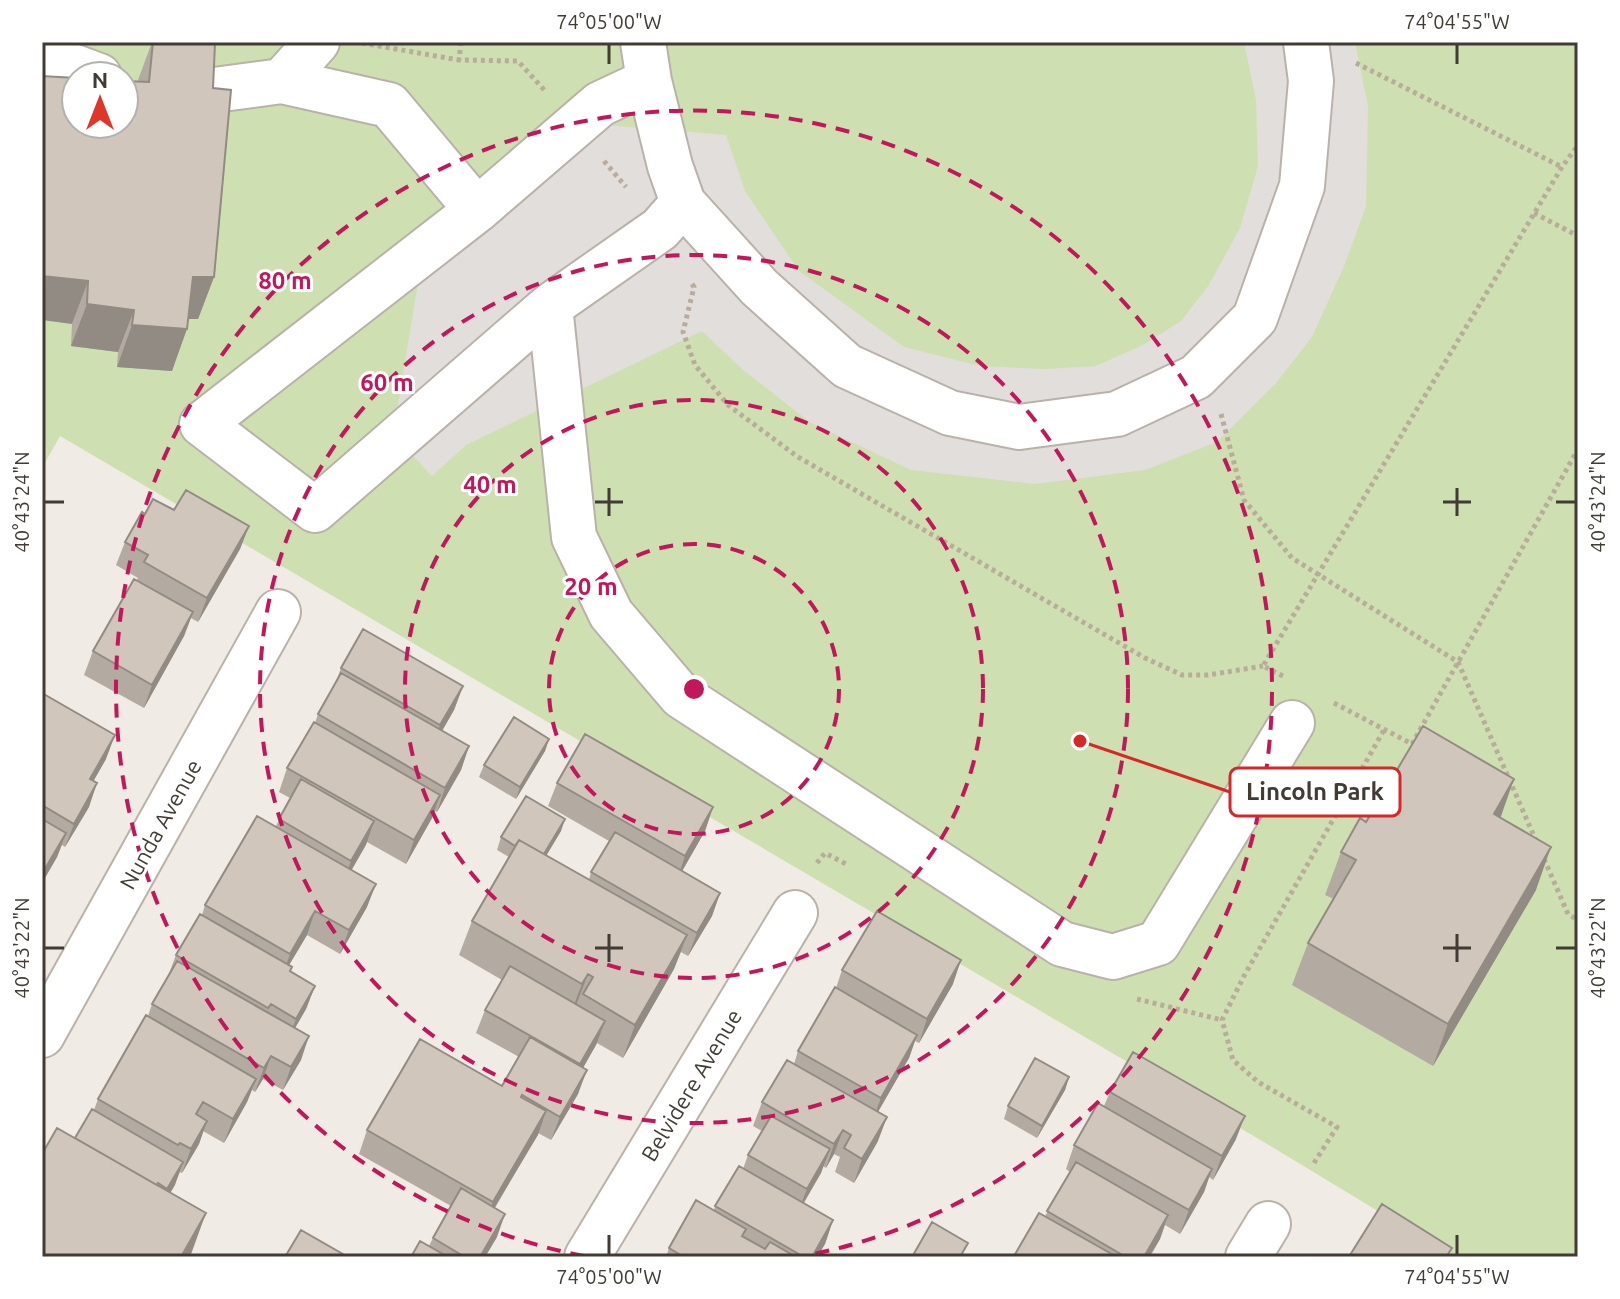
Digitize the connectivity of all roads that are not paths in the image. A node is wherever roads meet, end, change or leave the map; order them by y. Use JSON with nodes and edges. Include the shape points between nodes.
{"nodes":[{"id":1,"x":317,"y":42,"type":"edge"},
{"id":2,"x":1306,"y":42,"type":"edge"},
{"id":3,"x":42,"y":45,"type":"edge"},
{"id":4,"x":646,"y":61,"type":"edge"},
{"id":5,"x":60,"y":62,"type":"edge"},
{"id":6,"x":282,"y":81,"type":"junction"},
{"id":7,"x":199,"y":92,"type":"edge"},
{"id":8,"x":477,"y":210,"type":"junction"},
{"id":9,"x":672,"y":216,"type":"junction"},
{"id":10,"x":550,"y":306,"type":"junction"},
{"id":11,"x":278,"y":612,"type":"dead end"},
{"id":12,"x":1292,"y":723,"type":"dead end"},
{"id":13,"x":795,"y":913,"type":"dead end"},
{"id":14,"x":42,"y":1035,"type":"edge"},
{"id":15,"x":587,"y":1257,"type":"edge"}],
"edges":[{"from":1,"to":6,"type":"street"},
{"from":2,"to":9,"type":"street","via":[[1311,81],[1302,186],[1255,318],[1196,377],[1117,414],[1019,427],[950,413],[847,366]]},
{"from":3,"to":5,"type":"street"},
{"from":4,"to":8,"type":"street"},
{"from":4,"to":9,"type":"street","via":[[670,166]]},
{"from":6,"to":7,"type":"street"},
{"from":6,"to":8,"type":"street","via":[[389,105]]},
{"from":8,"to":10,"type":"street","via":[[202,424],[315,510]]},
{"from":9,"to":10,"type":"street"},
{"from":10,"to":12,"type":"street","via":[[574,537],[611,614],[681,696],[1062,944],[1113,957],[1158,943]]},
{"from":11,"to":14,"type":"street","name":"Nunda Avenue"},
{"from":13,"to":15,"type":"street","name":"Belvidere Avenue"}]}
